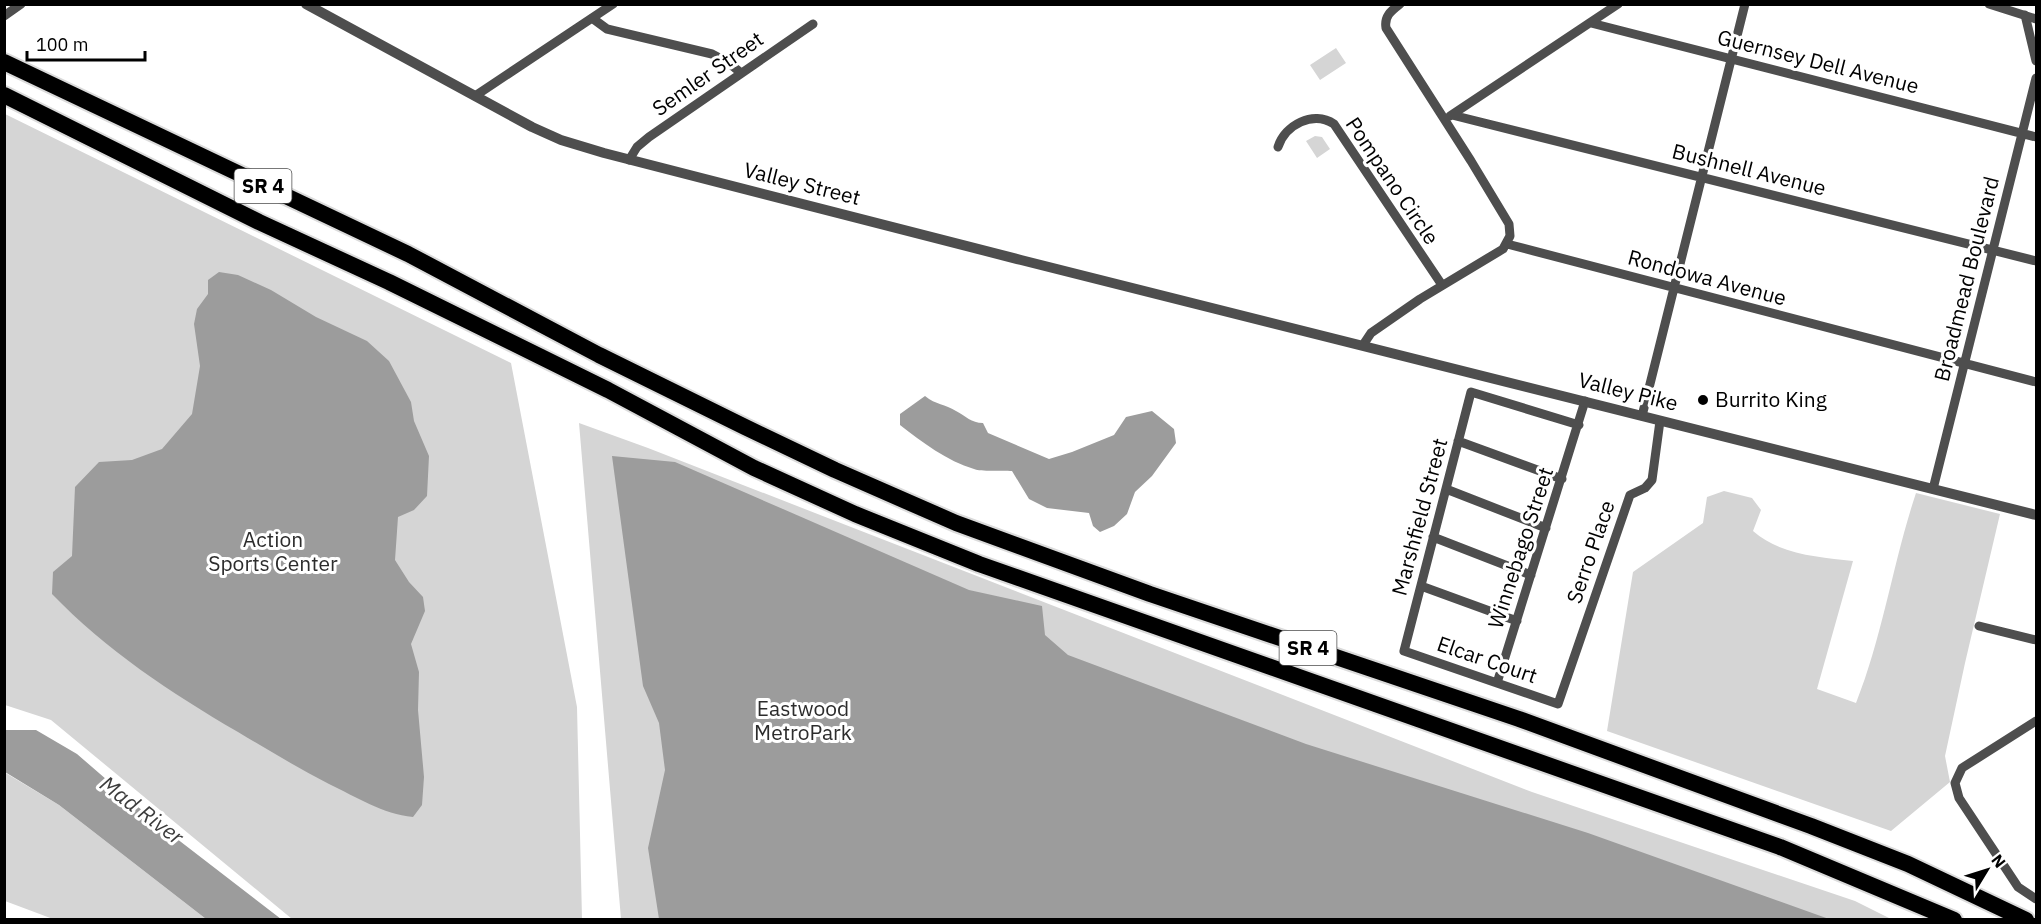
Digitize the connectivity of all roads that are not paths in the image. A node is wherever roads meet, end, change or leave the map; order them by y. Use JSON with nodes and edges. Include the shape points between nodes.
{"nodes":[{"id":1,"x":21,"y":4,"type":"edge"},
{"id":2,"x":306,"y":4,"type":"edge"},
{"id":3,"x":613,"y":4,"type":"edge"},
{"id":4,"x":1400,"y":4,"type":"edge"},
{"id":5,"x":1618,"y":4,"type":"edge"},
{"id":6,"x":1745,"y":4,"type":"edge"},
{"id":7,"x":1999,"y":6,"type":"edge"},
{"id":8,"x":2025,"y":15,"type":"junction"},
{"id":9,"x":4,"y":16,"type":"edge"},
{"id":10,"x":592,"y":18,"type":"junction"},
{"id":11,"x":2037,"y":19,"type":"edge"},
{"id":12,"x":1590,"y":23,"type":"junction"},
{"id":13,"x":813,"y":24,"type":"dead end"},
{"id":14,"x":1731,"y":59,"type":"junction"},
{"id":15,"x":2037,"y":61,"type":"edge"},
{"id":16,"x":4,"y":62,"type":"edge"},
{"id":17,"x":741,"y":73,"type":"junction"},
{"id":18,"x":2037,"y":78,"type":"edge"},
{"id":19,"x":4,"y":95,"type":"edge"},
{"id":20,"x":475,"y":96,"type":"junction"},
{"id":21,"x":1448,"y":117,"type":"junction"},
{"id":22,"x":2022,"y":133,"type":"junction"},
{"id":23,"x":2037,"y":136,"type":"edge"},
{"id":24,"x":1278,"y":147,"type":"dead end"},
{"id":25,"x":629,"y":160,"type":"junction"},
{"id":26,"x":1702,"y":177,"type":"junction"},
{"id":27,"x":1507,"y":244,"type":"junction"},
{"id":28,"x":1992,"y":250,"type":"junction"},
{"id":29,"x":2037,"y":261,"type":"edge"},
{"id":30,"x":1442,"y":285,"type":"junction"},
{"id":31,"x":1674,"y":288,"type":"junction"},
{"id":32,"x":1314,"y":333,"type":"joint"},
{"id":33,"x":1363,"y":345,"type":"junction"},
{"id":34,"x":1964,"y":363,"type":"junction"},
{"id":35,"x":2037,"y":382,"type":"edge"},
{"id":36,"x":1585,"y":401,"type":"junction"},
{"id":37,"x":1642,"y":416,"type":"junction"},
{"id":38,"x":1660,"y":420,"type":"junction"},
{"id":39,"x":1579,"y":424,"type":"junction"},
{"id":40,"x":1458,"y":441,"type":"junction"},
{"id":41,"x":1562,"y":479,"type":"junction"},
{"id":42,"x":1446,"y":489,"type":"junction"},
{"id":43,"x":1933,"y":489,"type":"junction"},
{"id":44,"x":2037,"y":515,"type":"edge"},
{"id":45,"x":1546,"y":528,"type":"junction"},
{"id":46,"x":1433,"y":537,"type":"junction"},
{"id":47,"x":1532,"y":575,"type":"junction"},
{"id":48,"x":1421,"y":586,"type":"junction"},
{"id":49,"x":1517,"y":621,"type":"junction"},
{"id":50,"x":1979,"y":626,"type":"dead end"},
{"id":51,"x":2037,"y":640,"type":"edge"},
{"id":52,"x":1404,"y":651,"type":"joint"},
{"id":53,"x":1497,"y":683,"type":"junction"},
{"id":54,"x":1558,"y":704,"type":"joint"},
{"id":55,"x":2037,"y":721,"type":"edge"},
{"id":56,"x":2037,"y":899,"type":"edge"},
{"id":57,"x":1954,"y":920,"type":"edge"},
{"id":58,"x":2026,"y":920,"type":"edge"}],
"edges":[{"from":1,"to":9,"type":"street"},
{"from":2,"to":20,"type":"street","name":"Valley Street"},
{"from":3,"to":10,"type":"street"},
{"from":4,"to":21,"type":"street","via":[[1388,14],[1386,28]]},
{"from":5,"to":12,"type":"street"},
{"from":6,"to":14,"type":"street"},
{"from":7,"to":8,"type":"street"},
{"from":8,"to":11,"type":"street"},
{"from":8,"to":15,"type":"street"},
{"from":10,"to":17,"type":"street","via":[[607,29],[712,54]]},
{"from":10,"to":20,"type":"street"},
{"from":12,"to":14,"type":"street","name":"Guernsey Dell Avenue"},
{"from":12,"to":21,"type":"street"},
{"from":13,"to":17,"type":"street","name":"Semler Street"},
{"from":14,"to":22,"type":"street","name":"Guernsey Dell Avenue"},
{"from":14,"to":26,"type":"street"},
{"from":16,"to":58,"type":"highway","number":"SR 4","via":[[408,254],[745,427],[956,523],[1150,594],[1519,719],[1811,826],[1908,864]]},
{"from":17,"to":25,"type":"street","name":"Semler Street","via":[[649,137]]},
{"from":18,"to":22,"type":"street","name":"Broadmead Boulevard"},
{"from":19,"to":57,"type":"highway","number":"SR 4","via":[[608,390],[754,468],[855,514],[979,564],[1780,847]]},
{"from":20,"to":25,"type":"street","name":"Valley Street","via":[[543,132]]},
{"from":21,"to":26,"type":"street","name":"Bushnell Avenue"},
{"from":21,"to":27,"type":"street","via":[[1509,224]]},
{"from":22,"to":23,"type":"street","name":"Guernsey Dell Avenue"},
{"from":22,"to":28,"type":"street","name":"Broadmead Boulevard"},
{"from":24,"to":30,"type":"street","name":"Pompano Circle","via":[[1285,134],[1300,123],[1316,117],[1334,124]]},
{"from":25,"to":32,"type":"street","name":"Valley Street"},
{"from":26,"to":28,"type":"street","name":"Bushnell Avenue"},
{"from":26,"to":31,"type":"street"},
{"from":27,"to":30,"type":"street"},
{"from":27,"to":31,"type":"street","name":"Rondowa Avenue"},
{"from":28,"to":29,"type":"street","name":"Bushnell Avenue"},
{"from":28,"to":34,"type":"street","name":"Broadmead Boulevard"},
{"from":30,"to":33,"type":"street","via":[[1371,333]]},
{"from":31,"to":34,"type":"street","name":"Rondowa Avenue"},
{"from":31,"to":37,"type":"street"},
{"from":32,"to":33,"type":"street","name":"Valley Pike"},
{"from":33,"to":36,"type":"street","name":"Valley Pike"},
{"from":34,"to":35,"type":"street","name":"Rondowa Avenue"},
{"from":34,"to":43,"type":"street","name":"Broadmead Boulevard"},
{"from":36,"to":37,"type":"street","name":"Valley Pike"},
{"from":36,"to":39,"type":"street","name":"Winnebago Street"},
{"from":37,"to":38,"type":"street","name":"Valley Pike"},
{"from":38,"to":43,"type":"street","name":"Valley Pike"},
{"from":38,"to":54,"type":"street","name":"Serro Place","via":[[1652,480],[1630,495]]},
{"from":39,"to":40,"type":"street","name":"Marshfield Street","via":[[1471,392]]},
{"from":39,"to":41,"type":"street","name":"Winnebago Street"},
{"from":40,"to":41,"type":"street"},
{"from":40,"to":42,"type":"street","name":"Marshfield Street"},
{"from":41,"to":45,"type":"street","name":"Winnebago Street"},
{"from":42,"to":45,"type":"street"},
{"from":42,"to":46,"type":"street","name":"Marshfield Street"},
{"from":43,"to":44,"type":"street","name":"Valley Pike"},
{"from":45,"to":47,"type":"street","name":"Winnebago Street"},
{"from":46,"to":47,"type":"street"},
{"from":46,"to":48,"type":"street","name":"Marshfield Street"},
{"from":47,"to":49,"type":"street","name":"Winnebago Street"},
{"from":48,"to":49,"type":"street"},
{"from":48,"to":52,"type":"street","name":"Marshfield Street"},
{"from":49,"to":53,"type":"street","name":"Winnebago Street"},
{"from":50,"to":51,"type":"street"},
{"from":52,"to":53,"type":"street","name":"Elcar Court"},
{"from":53,"to":54,"type":"street","name":"Elcar Court"},
{"from":55,"to":56,"type":"street","via":[[1962,768],[1955,784],[1959,798],[2018,887]]}]}
